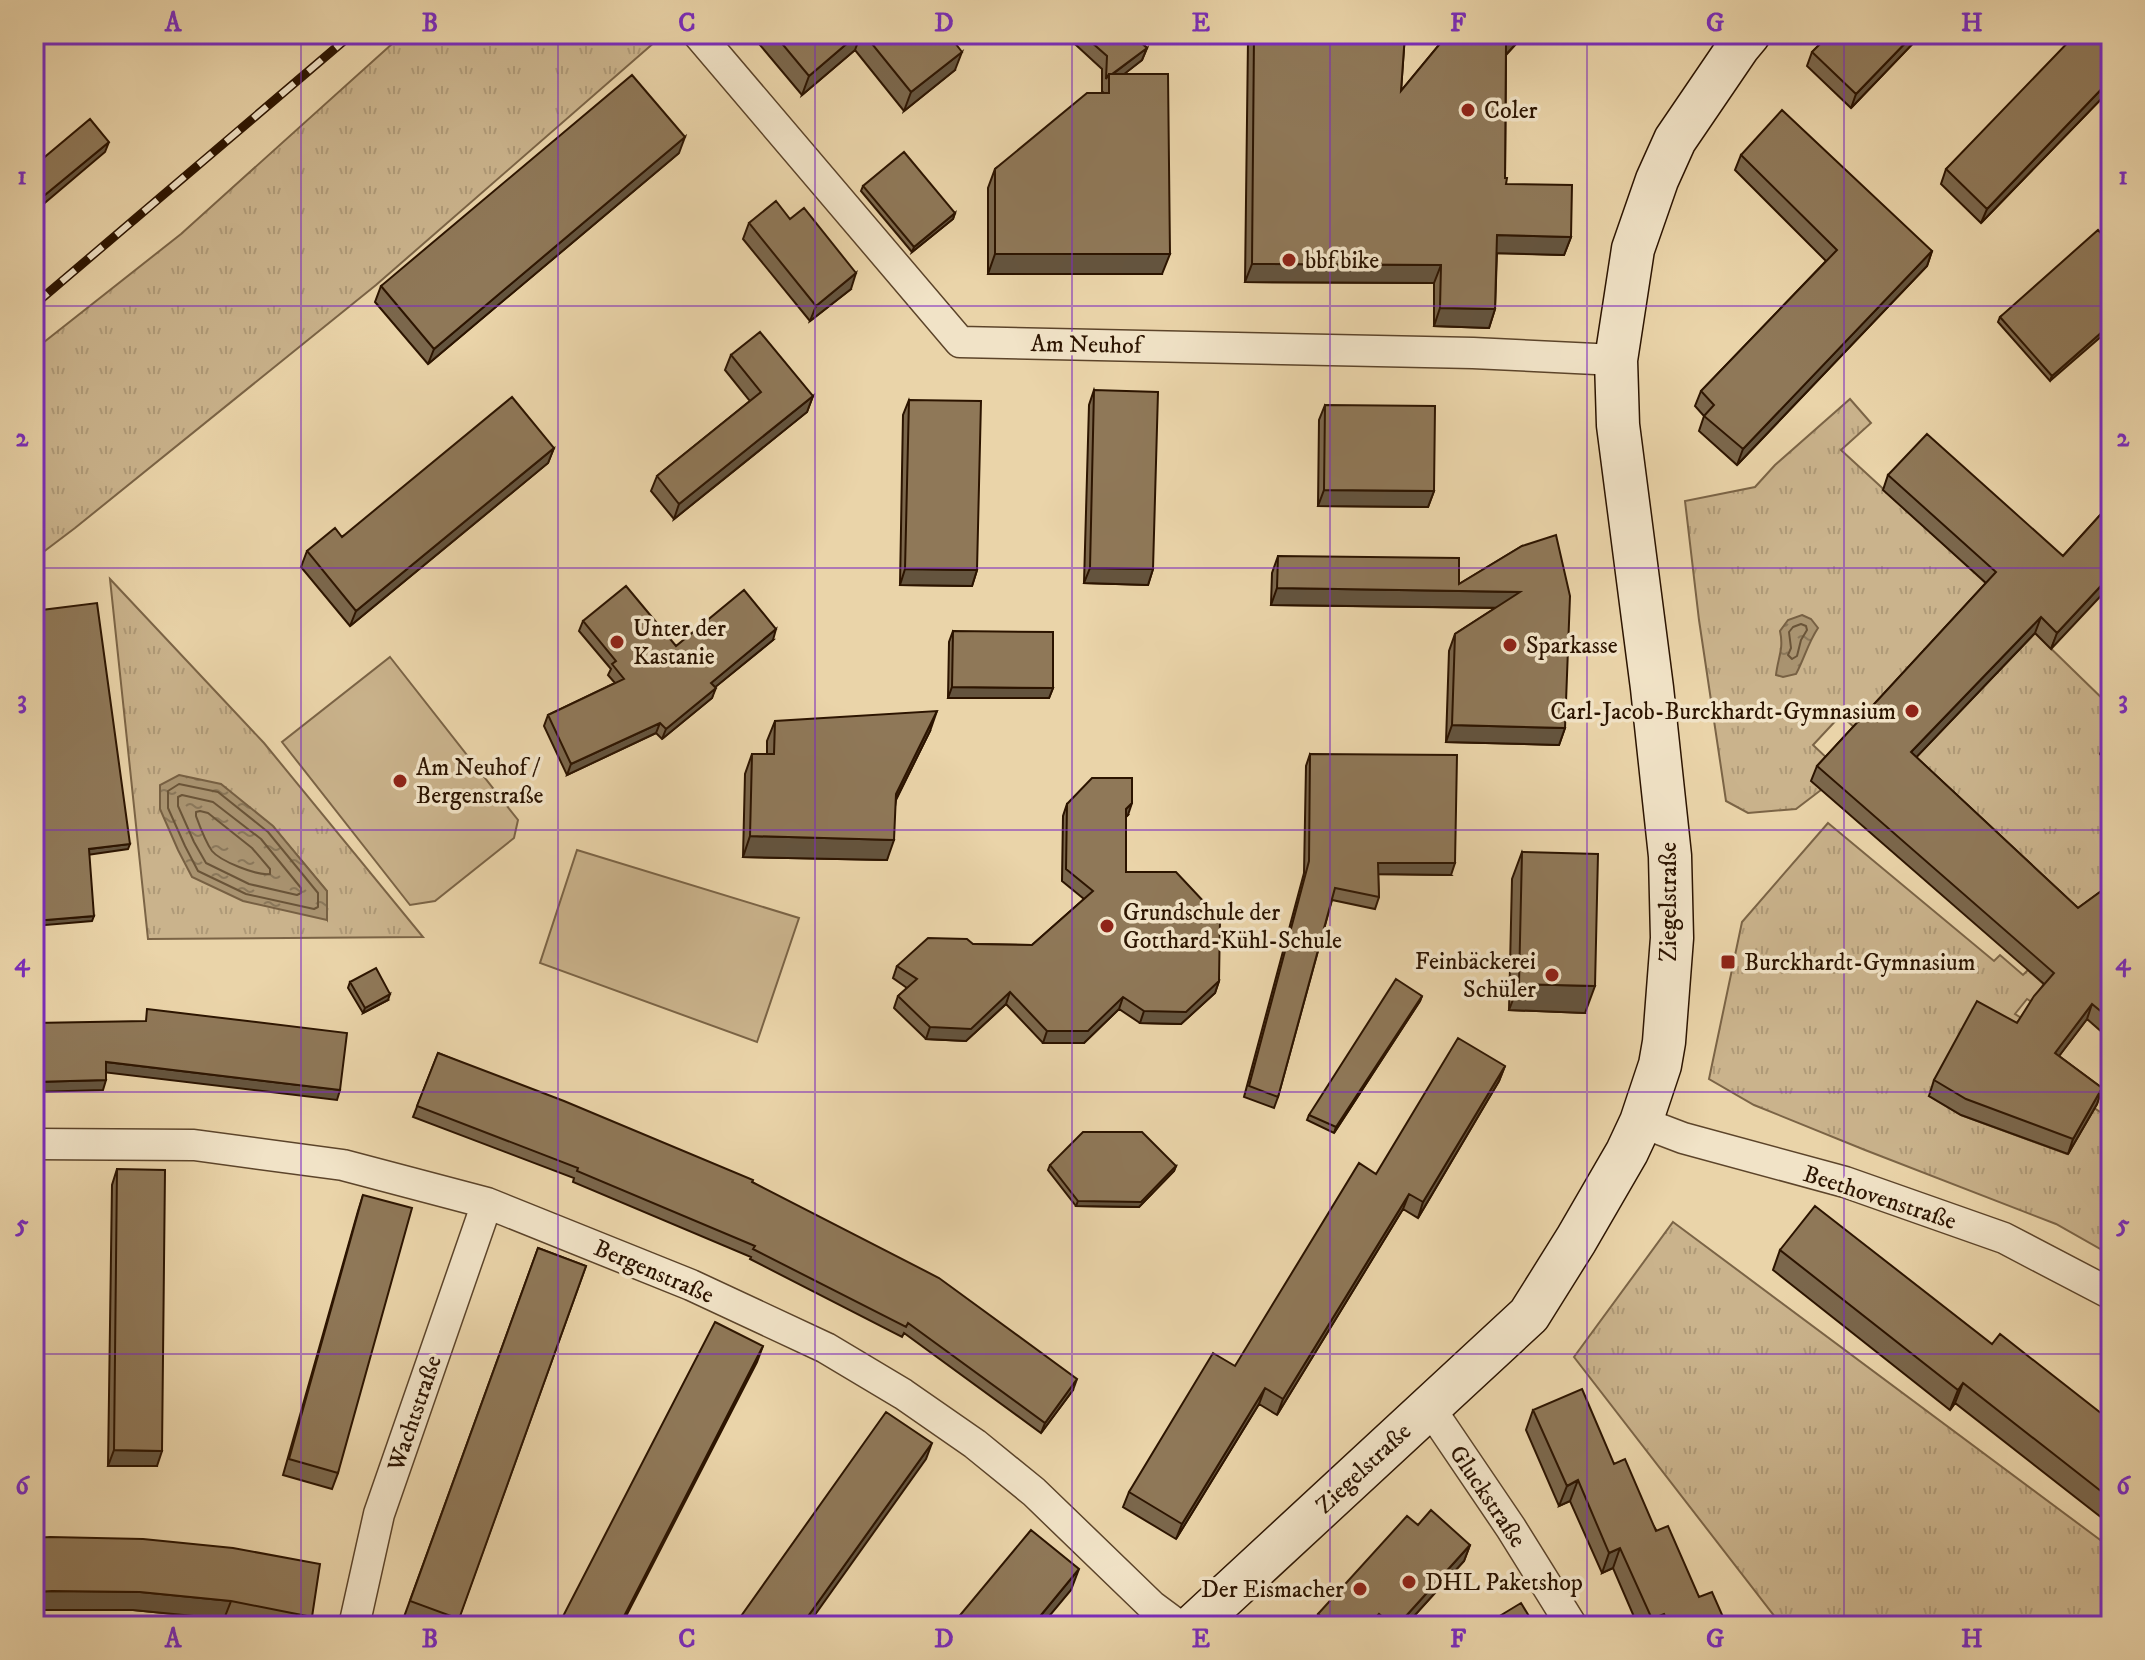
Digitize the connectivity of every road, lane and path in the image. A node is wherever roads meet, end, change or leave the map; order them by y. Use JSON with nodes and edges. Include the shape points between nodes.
{"nodes":[{"id":1,"x":698,"y":34,"type":"edge"},
{"id":2,"x":1749,"y":34,"type":"edge"},
{"id":3,"x":1616,"y":360,"type":"junction"},
{"id":4,"x":1641,"y":1122,"type":"junction"},
{"id":5,"x":34,"y":1144,"type":"edge"},
{"id":6,"x":487,"y":1203,"type":"junction"},
{"id":7,"x":2111,"y":1294,"type":"edge"},
{"id":8,"x":1429,"y":1407,"type":"junction"},
{"id":9,"x":354,"y":1626,"type":"edge"},
{"id":10,"x":1179,"y":1626,"type":"edge"},
{"id":11,"x":1193,"y":1626,"type":"edge"},
{"id":12,"x":1572,"y":1626,"type":"edge"}],
"edges":[{"from":1,"to":3,"type":"street","name":"Am Neuhof","via":[[960,342]]},
{"from":2,"to":3,"type":"main road","name":"Ziegelstraße","via":[[1675,140],[1657,180],[1633,249]]},
{"from":3,"to":4,"type":"main road","name":"Ziegelstraße","via":[[1618,425],[1670,856],[1672,938],[1664,1042]]},
{"from":4,"to":7,"type":"street","name":"Beethovenstraße","via":[[1697,1143],[1845,1182],[2004,1238]]},
{"from":4,"to":8,"type":"main road","name":"Ziegelstraße","via":[[1529,1315]]},
{"from":5,"to":6,"type":"street","name":"Bergenstraße","via":[[210,1147],[343,1165]]},
{"from":6,"to":9,"type":"street","name":"Wachtstraße","via":[[379,1514]]},
{"from":6,"to":10,"type":"street","name":"Bergenstraße","via":[[691,1285],[826,1348],[903,1394],[1034,1492]]},
{"from":8,"to":11,"type":"main road","name":"Ziegelstraße"},
{"from":8,"to":12,"type":"street","name":"Gluckstraße"}]}
